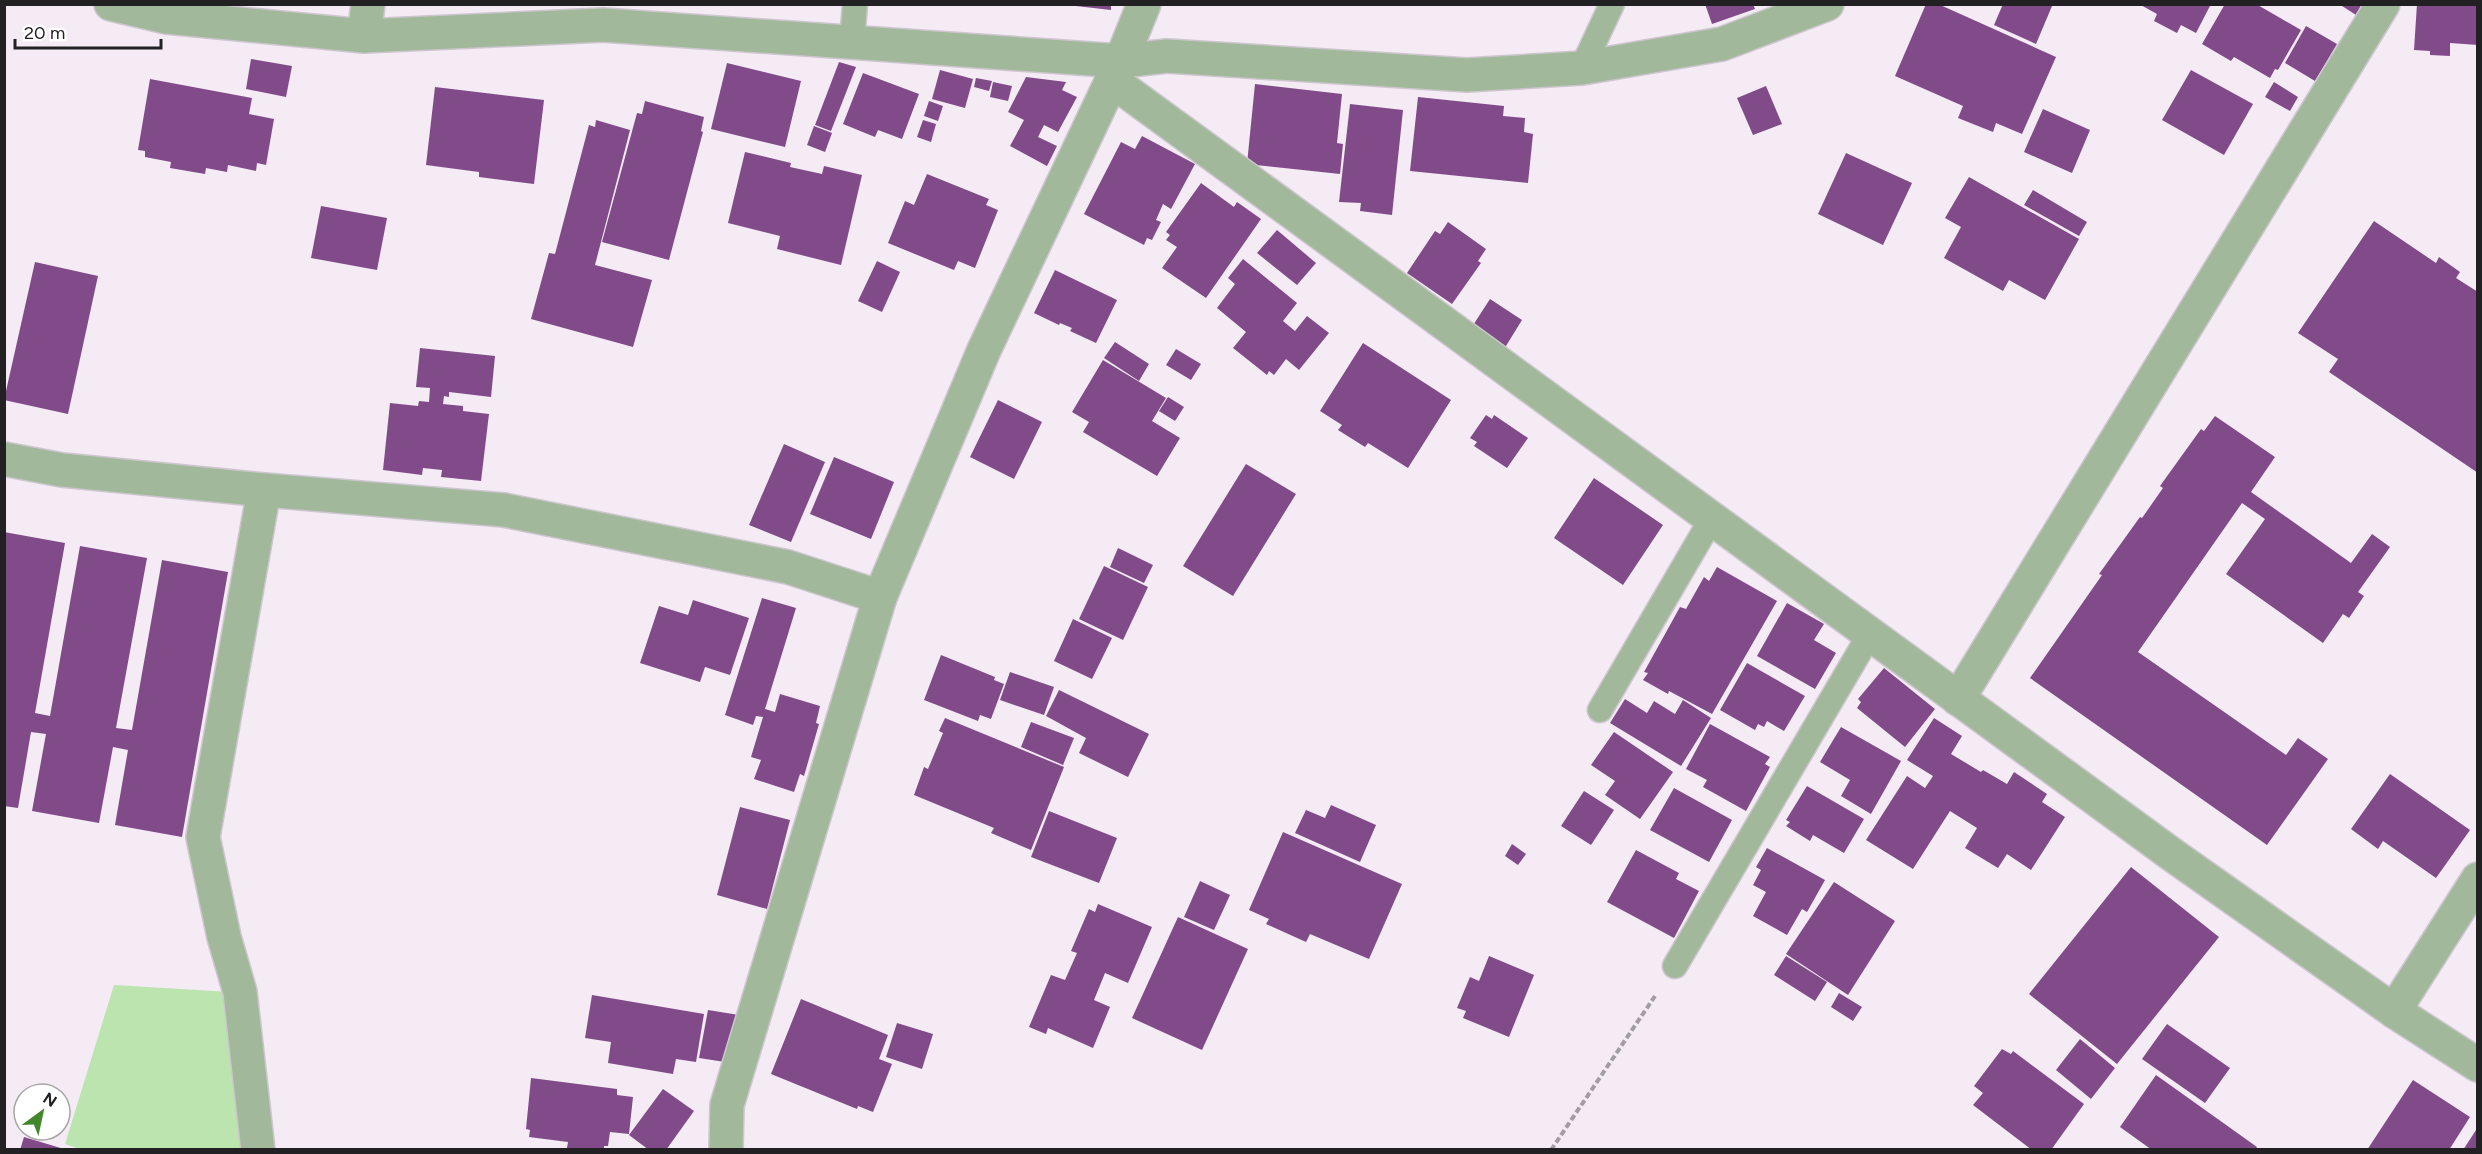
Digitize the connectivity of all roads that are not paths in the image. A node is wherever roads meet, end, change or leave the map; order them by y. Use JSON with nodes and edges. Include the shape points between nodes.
{"nodes":[{"id":1,"x":111,"y":4,"type":"edge"},
{"id":2,"x":855,"y":4,"type":"edge"},
{"id":3,"x":1144,"y":4,"type":"edge"},
{"id":4,"x":1612,"y":4,"type":"edge"},
{"id":5,"x":1827,"y":4,"type":"edge"},
{"id":6,"x":2383,"y":4,"type":"edge"},
{"id":7,"x":604,"y":15,"type":"edge"},
{"id":8,"x":366,"y":20,"type":"edge"},
{"id":9,"x":852,"y":41,"type":"junction"},
{"id":10,"x":1582,"y":68,"type":"junction"},
{"id":11,"x":1116,"y":70,"type":"junction"},
{"id":12,"x":4,"y":459,"type":"edge"},
{"id":13,"x":264,"y":490,"type":"junction"},
{"id":14,"x":1711,"y":520,"type":"junction"},
{"id":15,"x":880,"y":597,"type":"junction"},
{"id":16,"x":1870,"y":634,"type":"junction"},
{"id":17,"x":1958,"y":699,"type":"junction"},
{"id":18,"x":1600,"y":710,"type":"dead end"},
{"id":19,"x":2478,"y":879,"type":"edge"},
{"id":20,"x":1675,"y":966,"type":"road end"},
{"id":21,"x":2394,"y":1011,"type":"junction"},
{"id":22,"x":2478,"y":1065,"type":"edge"},
{"id":23,"x":258,"y":1149,"type":"edge"},
{"id":24,"x":726,"y":1149,"type":"edge"}],
"edges":[{"from":1,"to":8,"type":"street","via":[[166,17]]},
{"from":2,"to":9,"type":"lane"},
{"from":3,"to":11,"type":"street"},
{"from":4,"to":10,"type":"lane"},
{"from":5,"to":10,"type":"street","via":[[1722,44]]},
{"from":6,"to":17,"type":"street"},
{"from":7,"to":8,"type":"street"},
{"from":7,"to":9,"type":"street"},
{"from":9,"to":11,"type":"street"},
{"from":10,"to":11,"type":"street","via":[[1467,75],[1167,56]]},
{"from":11,"to":14,"type":"street"},
{"from":11,"to":15,"type":"street","via":[[984,350]]},
{"from":12,"to":13,"type":"street","via":[[62,470]]},
{"from":13,"to":15,"type":"street","via":[[504,510],[788,567]]},
{"from":13,"to":23,"type":"street","via":[[203,837],[240,992]]},
{"from":14,"to":16,"type":"street"},
{"from":14,"to":18,"type":"lane"},
{"from":15,"to":24,"type":"street","via":[[727,1105]]},
{"from":16,"to":17,"type":"street"},
{"from":16,"to":20,"type":"lane"},
{"from":17,"to":21,"type":"street"},
{"from":19,"to":21,"type":"street"},
{"from":21,"to":22,"type":"street"}]}
